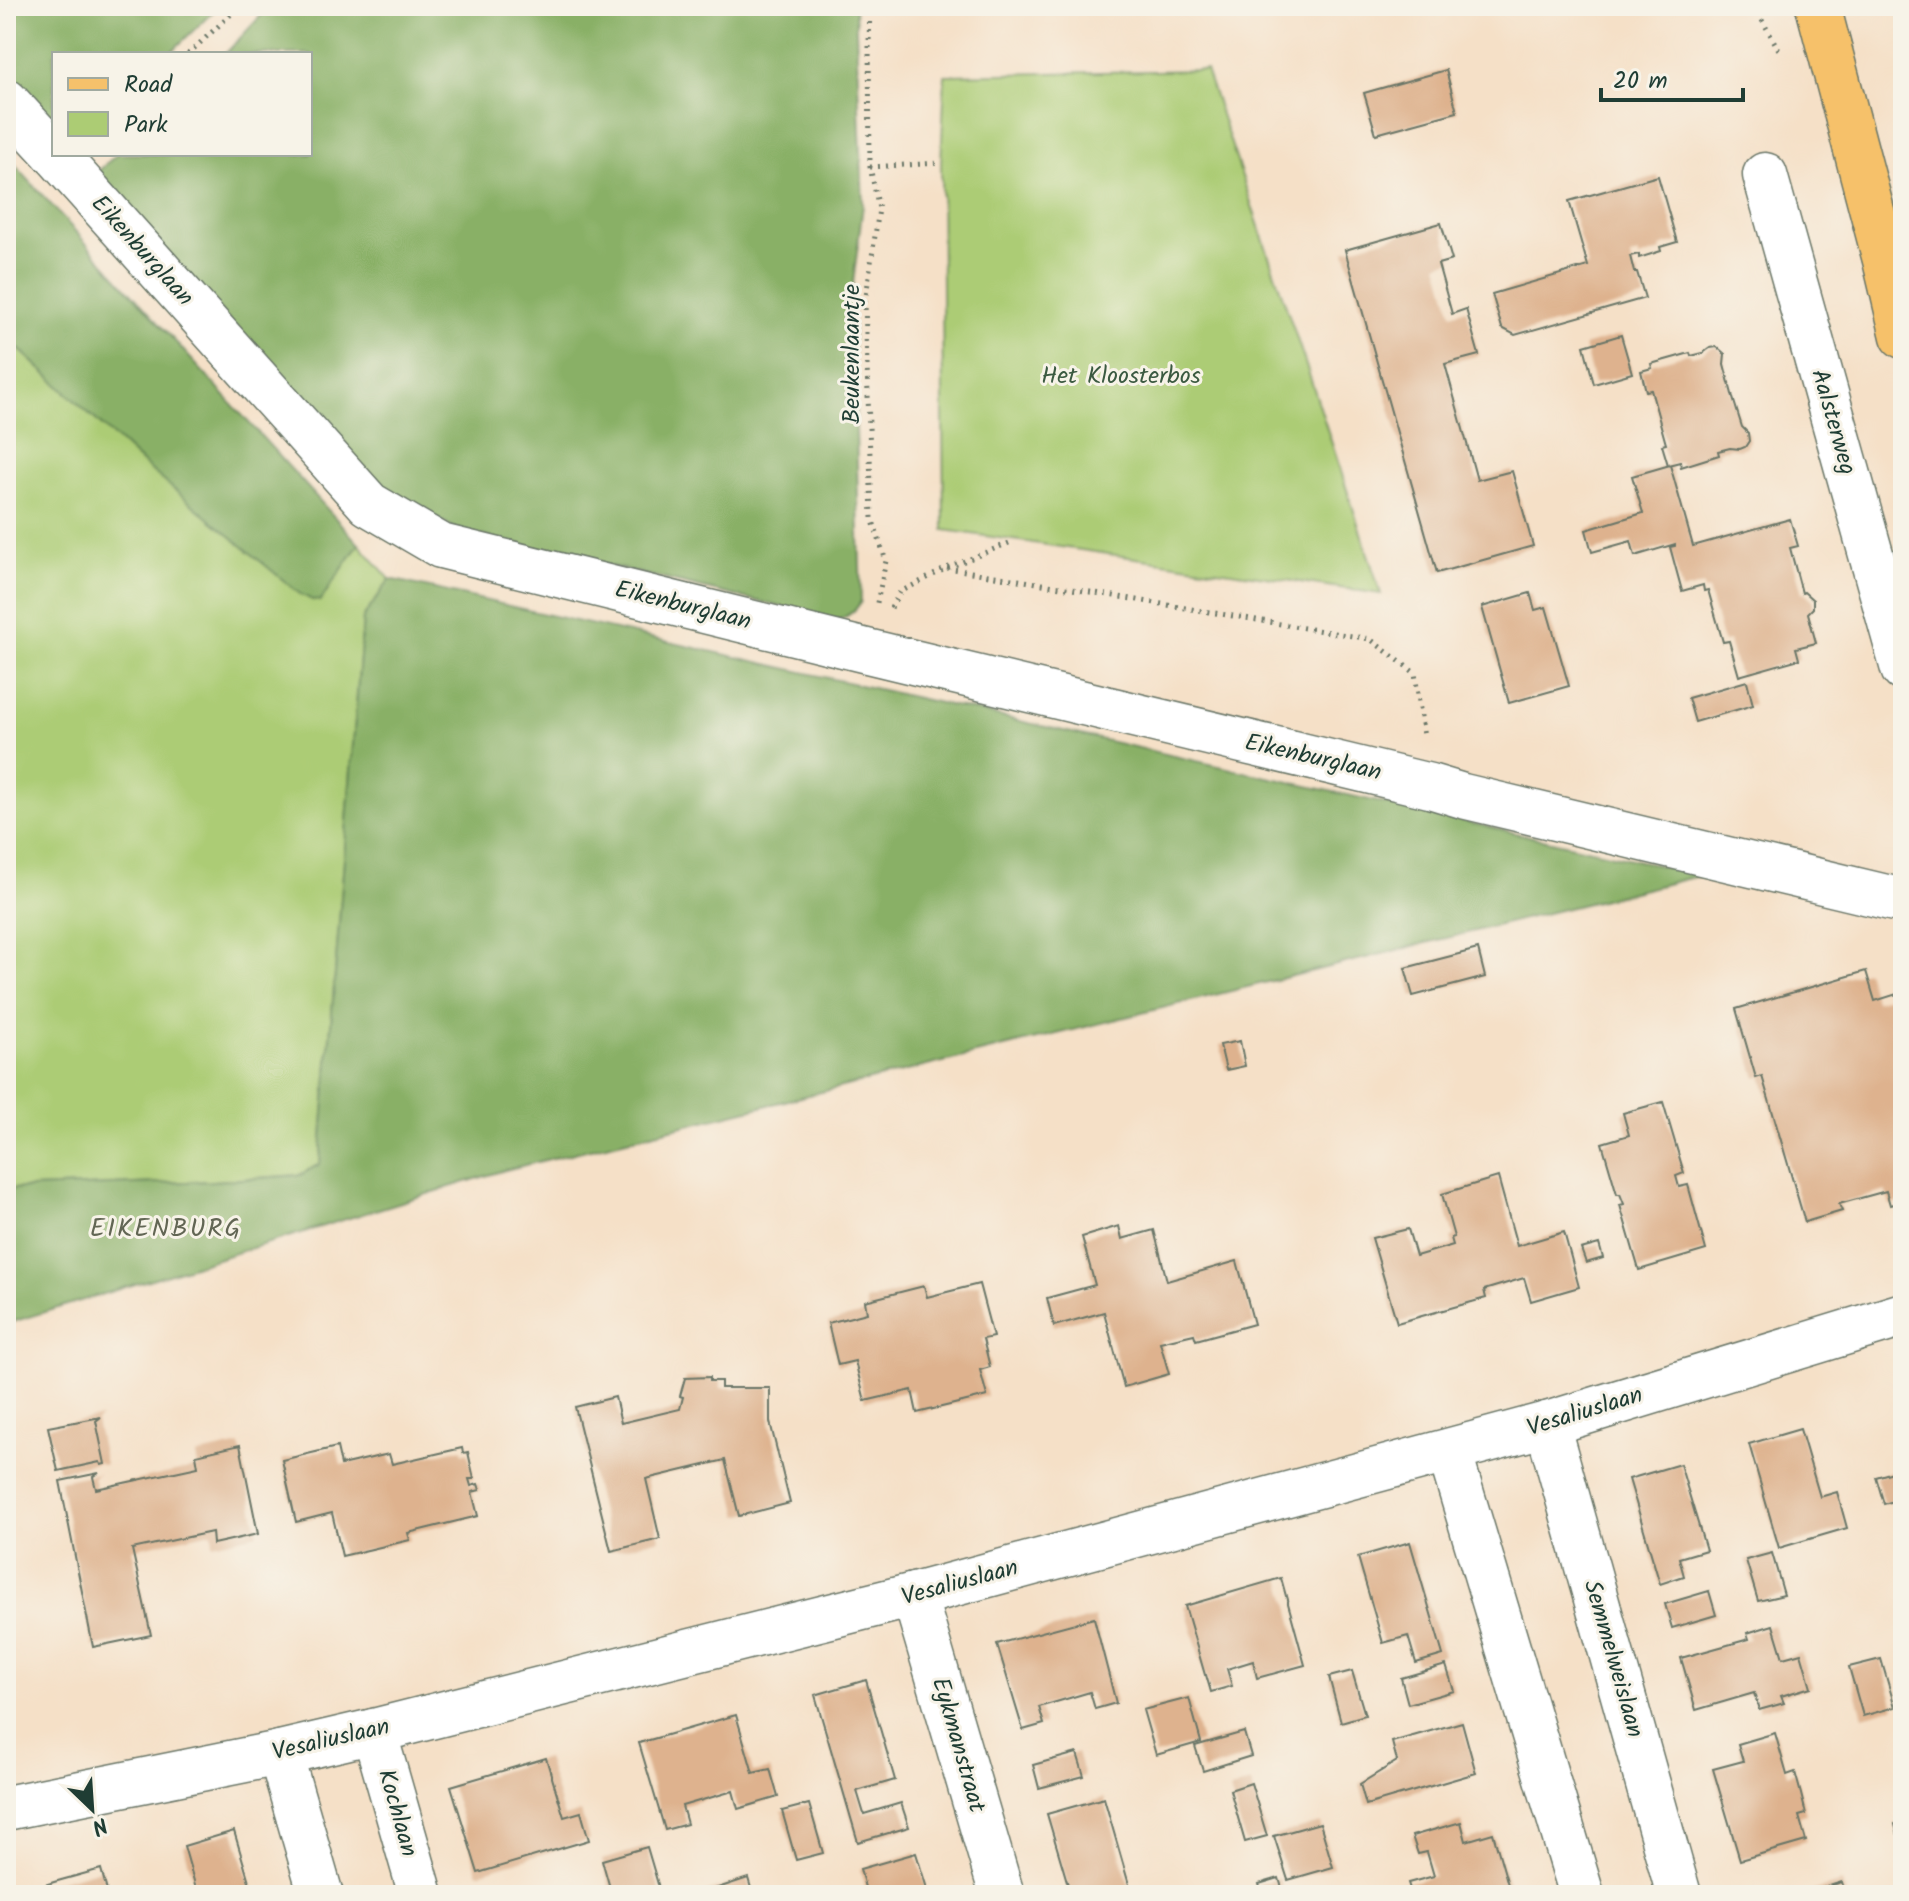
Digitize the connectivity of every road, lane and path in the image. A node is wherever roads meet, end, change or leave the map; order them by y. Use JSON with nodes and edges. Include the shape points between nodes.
{"nodes":[{"id":1,"x":240,"y":6,"type":"edge"},
{"id":2,"x":870,"y":6,"type":"edge"},
{"id":3,"x":1818,"y":6,"type":"edge"},
{"id":4,"x":190,"y":52,"type":"edge"},
{"id":5,"x":6,"y":101,"type":"edge"},
{"id":6,"x":52,"y":152,"type":"edge"},
{"id":7,"x":56,"y":156,"type":"edge"},
{"id":8,"x":941,"y":163,"type":"dead end"},
{"id":9,"x":870,"y":167,"type":"junction"},
{"id":10,"x":1765,"y":175,"type":"dead end"},
{"id":11,"x":1903,"y":336,"type":"edge"},
{"id":12,"x":1014,"y":541,"type":"dead end"},
{"id":13,"x":947,"y":568,"type":"junction"},
{"id":14,"x":867,"y":651,"type":"junction"},
{"id":15,"x":1903,"y":669,"type":"edge"},
{"id":16,"x":1447,"y":791,"type":"junction"},
{"id":17,"x":1903,"y":901,"type":"edge"},
{"id":18,"x":1903,"y":1315,"type":"edge"},
{"id":19,"x":1547,"y":1424,"type":"junction"},
{"id":20,"x":1449,"y":1451,"type":"junction"},
{"id":21,"x":914,"y":1595,"type":"junction"},
{"id":22,"x":374,"y":1731,"type":"junction"},
{"id":23,"x":280,"y":1753,"type":"junction"},
{"id":24,"x":6,"y":1808,"type":"edge"},
{"id":25,"x":321,"y":1895,"type":"edge"},
{"id":26,"x":421,"y":1895,"type":"edge"},
{"id":27,"x":1002,"y":1895,"type":"edge"},
{"id":28,"x":1582,"y":1895,"type":"edge"},
{"id":29,"x":1679,"y":1895,"type":"edge"}],
"edges":[{"from":1,"to":4,"type":"path"},
{"from":2,"to":9,"type":"path","name":"Beukenlaantje"},
{"from":3,"to":11,"type":"main road"},
{"from":5,"to":6,"type":"street","name":"Eikenburglaan"},
{"from":7,"to":14,"type":"street","name":"Eikenburglaan","via":[[369,504],[441,546]]},
{"from":8,"to":9,"type":"path"},
{"from":9,"to":14,"type":"path","name":"Beukenlaantje","via":[[879,209],[865,303],[872,518],[886,561]]},
{"from":10,"to":15,"type":"street","name":"Aalsterweg"},
{"from":12,"to":13,"type":"path"},
{"from":13,"to":14,"type":"path","via":[[900,592]]},
{"from":13,"to":16,"type":"path","via":[[1370,639],[1415,673]]},
{"from":14,"to":16,"type":"street","name":"Eikenburglaan"},
{"from":16,"to":17,"type":"street"},
{"from":18,"to":19,"type":"street","name":"Vesaliuslaan"},
{"from":19,"to":20,"type":"street","name":"Vesaliuslaan"},
{"from":19,"to":29,"type":"street","name":"Semmelweislaan"},
{"from":20,"to":21,"type":"street","name":"Vesaliuslaan"},
{"from":20,"to":28,"type":"street"},
{"from":21,"to":22,"type":"street","name":"Vesaliuslaan"},
{"from":21,"to":27,"type":"street","name":"Eykmanstraat"},
{"from":22,"to":23,"type":"street","name":"Vesaliuslaan"},
{"from":22,"to":26,"type":"street","name":"Kochlaan"},
{"from":23,"to":24,"type":"street","name":"Vesaliuslaan"},
{"from":23,"to":25,"type":"street"}]}
